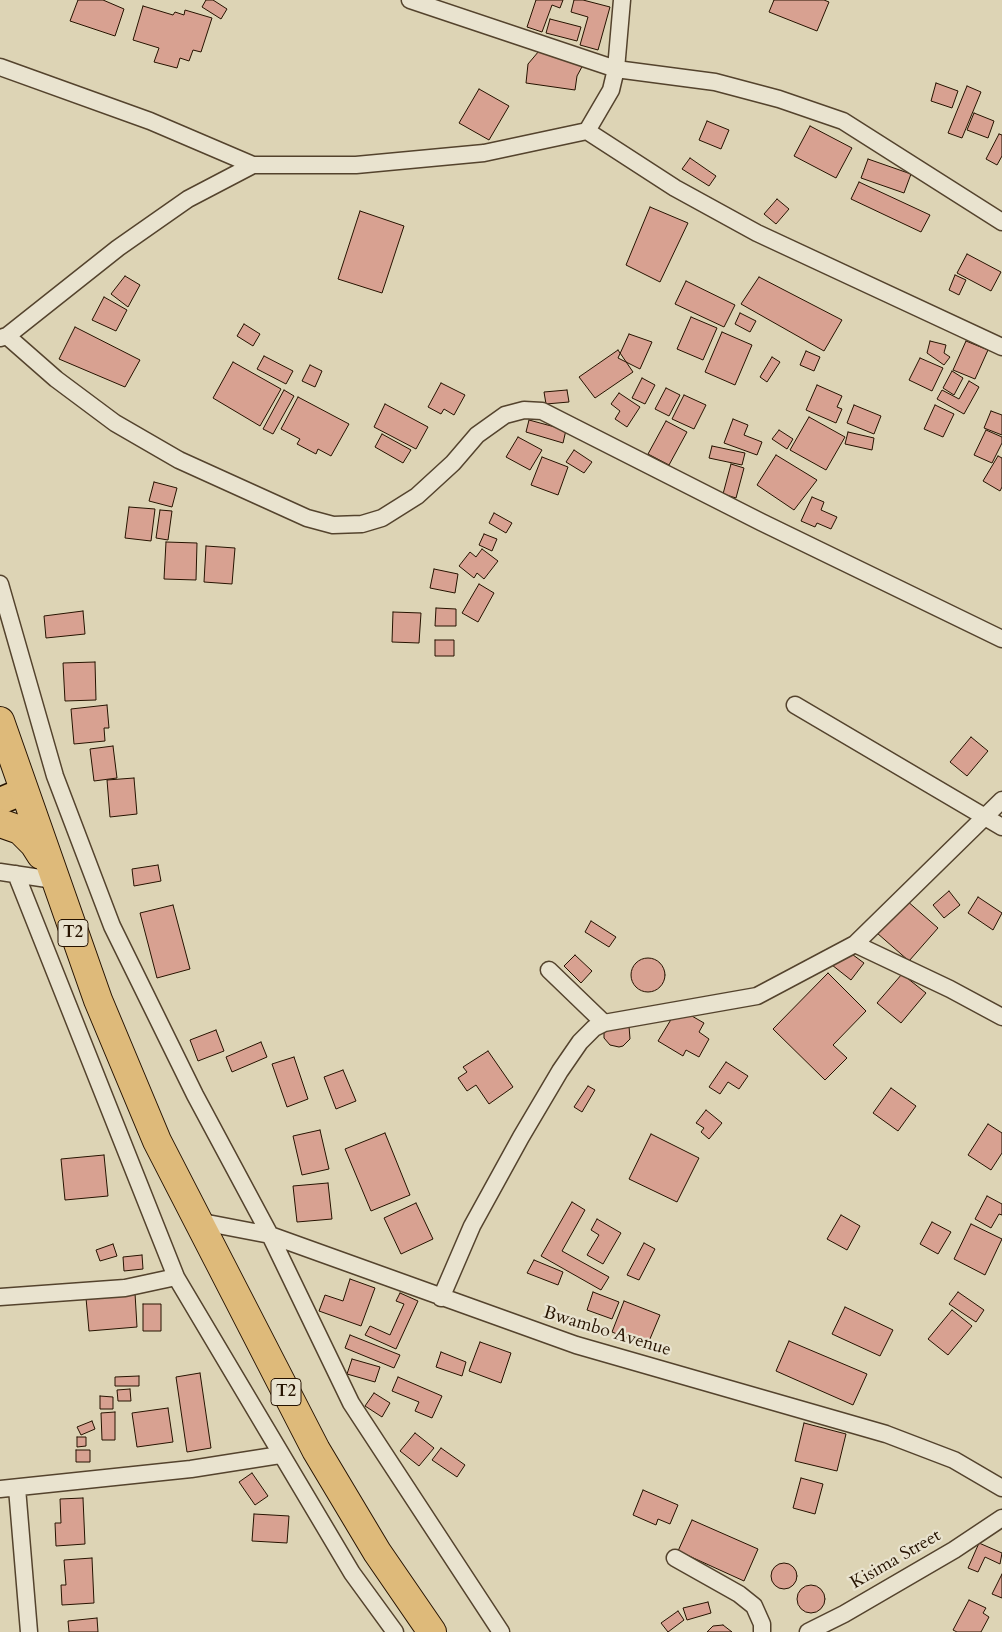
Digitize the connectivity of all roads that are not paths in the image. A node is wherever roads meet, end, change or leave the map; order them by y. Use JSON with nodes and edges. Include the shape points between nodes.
{"nodes":[{"id":1,"x":410,"y":0,"type":"edge"},
{"id":2,"x":622,"y":0,"type":"edge"},
{"id":3,"x":0,"y":67,"type":"edge"},
{"id":4,"x":616,"y":69,"type":"junction"},
{"id":5,"x":587,"y":131,"type":"junction"},
{"id":6,"x":253,"y":165,"type":"junction"},
{"id":7,"x":1002,"y":222,"type":"edge"},
{"id":8,"x":4,"y":337,"type":"edge"},
{"id":9,"x":1002,"y":347,"type":"edge"},
{"id":10,"x":0,"y":584,"type":"edge"},
{"id":11,"x":1002,"y":639,"type":"edge"},
{"id":12,"x":796,"y":705,"type":"dead end"},
{"id":13,"x":0,"y":720,"type":"edge"},
{"id":14,"x":11,"y":787,"type":"edge"},
{"id":15,"x":1002,"y":800,"type":"edge"},
{"id":16,"x":984,"y":818,"type":"junction"},
{"id":17,"x":0,"y":823,"type":"edge"},
{"id":18,"x":1002,"y":827,"type":"edge"},
{"id":19,"x":8,"y":873,"type":"edge"},
{"id":20,"x":52,"y":876,"type":"junction"},
{"id":21,"x":855,"y":944,"type":"junction"},
{"id":22,"x":549,"y":970,"type":"dead end"},
{"id":23,"x":1002,"y":1017,"type":"edge"},
{"id":24,"x":604,"y":1023,"type":"junction"},
{"id":25,"x":197,"y":1221,"type":"junction"},
{"id":26,"x":270,"y":1235,"type":"junction"},
{"id":27,"x":176,"y":1278,"type":"junction"},
{"id":28,"x":0,"y":1297,"type":"edge"},
{"id":29,"x":441,"y":1298,"type":"junction"},
{"id":30,"x":280,"y":1455,"type":"junction"},
{"id":31,"x":17,"y":1488,"type":"junction"},
{"id":32,"x":1002,"y":1488,"type":"edge"},
{"id":33,"x":0,"y":1489,"type":"edge"},
{"id":34,"x":1002,"y":1518,"type":"edge"},
{"id":35,"x":675,"y":1558,"type":"dead end"},
{"id":36,"x":29,"y":1632,"type":"edge"},
{"id":37,"x":395,"y":1632,"type":"edge"},
{"id":38,"x":432,"y":1632,"type":"edge"},
{"id":39,"x":502,"y":1632,"type":"edge"},
{"id":40,"x":762,"y":1632,"type":"edge"},
{"id":41,"x":808,"y":1632,"type":"edge"}],
"edges":[{"from":1,"to":4,"type":"street"},
{"from":2,"to":4,"type":"street"},
{"from":3,"to":6,"type":"street","via":[[150,121]]},
{"from":4,"to":5,"type":"street","via":[[611,90]]},
{"from":4,"to":7,"type":"street","via":[[715,82],[779,98],[843,121]]},
{"from":5,"to":6,"type":"street","via":[[484,153],[356,165]]},
{"from":5,"to":9,"type":"street","via":[[675,188],[757,233]]},
{"from":6,"to":8,"type":"street","via":[[188,199],[118,248]]},
{"from":8,"to":11,"type":"street","via":[[115,423],[179,460],[307,518],[333,525],[362,524],[382,518],[417,496],[477,436],[505,415],[524,410],[542,411]]},
{"from":10,"to":26,"type":"street","via":[[55,776],[112,926],[195,1095]]},
{"from":12,"to":16,"type":"street"},
{"from":13,"to":14,"type":"highway","number":"T2"},
{"from":14,"to":20,"type":"highway","number":"T2"},
{"from":15,"to":16,"type":"street"},
{"from":16,"to":18,"type":"street"},
{"from":16,"to":21,"type":"street"},
{"from":17,"to":20,"type":"highway","via":[[20,830],[34,844]]},
{"from":19,"to":20,"type":"street"},
{"from":19,"to":27,"type":"street"},
{"from":20,"to":25,"type":"highway","number":"T2","via":[[142,1106]]},
{"from":21,"to":23,"type":"street"},
{"from":21,"to":24,"type":"street","via":[[757,996]]},
{"from":22,"to":24,"type":"street"},
{"from":24,"to":29,"type":"street","via":[[580,1042],[550,1087],[472,1226]]},
{"from":25,"to":26,"type":"street","name":"Bwambo Avenue"},
{"from":25,"to":38,"type":"highway","number":"T2","via":[[316,1450],[376,1552]]},
{"from":26,"to":29,"type":"street","name":"Bwambo Avenue"},
{"from":26,"to":39,"type":"street","via":[[351,1403]]},
{"from":27,"to":28,"type":"street","via":[[124,1288]]},
{"from":27,"to":30,"type":"street"},
{"from":29,"to":32,"type":"street","name":"Bwambo Avenue","via":[[576,1345],[886,1434],[954,1460]]},
{"from":30,"to":31,"type":"street","via":[[191,1469]]},
{"from":30,"to":37,"type":"street","via":[[352,1573]]},
{"from":31,"to":33,"type":"street"},
{"from":31,"to":36,"type":"street"},
{"from":34,"to":41,"type":"street","name":"Kisima Street","via":[[954,1550]]},
{"from":35,"to":40,"type":"street","via":[[754,1606]]}]}
